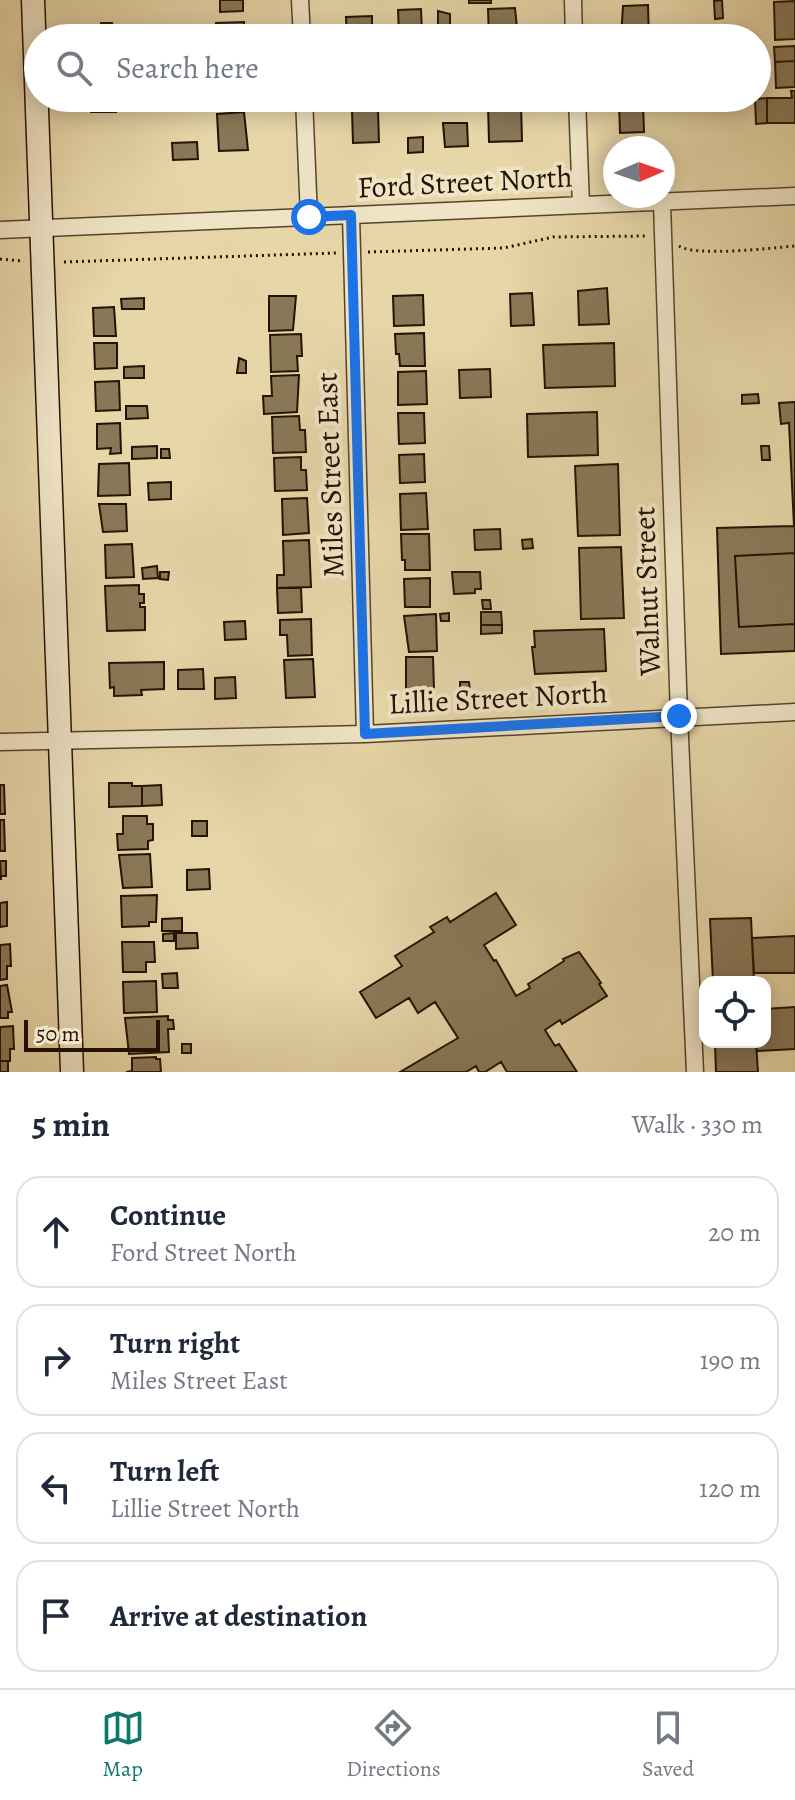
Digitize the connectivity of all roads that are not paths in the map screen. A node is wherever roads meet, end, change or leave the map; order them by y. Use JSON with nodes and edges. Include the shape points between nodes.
{"nodes":[{"id":1,"x":33,"y":0,"type":"edge"},
{"id":2,"x":300,"y":0,"type":"edge"},
{"id":3,"x":573,"y":0,"type":"edge"},
{"id":4,"x":34,"y":24,"type":"edge"},
{"id":5,"x":301,"y":24,"type":"edge"},
{"id":6,"x":574,"y":24,"type":"edge"},
{"id":7,"x":37,"y":112,"type":"edge"},
{"id":8,"x":305,"y":112,"type":"edge"},
{"id":9,"x":578,"y":112,"type":"edge"},
{"id":10,"x":795,"y":196,"type":"edge"},
{"id":11,"x":675,"y":202,"type":"edge"},
{"id":12,"x":603,"y":204,"type":"edge"},
{"id":13,"x":581,"y":205,"type":"junction"},
{"id":14,"x":662,"y":208,"type":"edge"},
{"id":15,"x":351,"y":215,"type":"junction"},
{"id":16,"x":309,"y":217,"type":"junction"},
{"id":17,"x":41,"y":229,"type":"junction"},
{"id":18,"x":0,"y":230,"type":"edge"},
{"id":19,"x":795,"y":712,"type":"edge"},
{"id":20,"x":679,"y":716,"type":"junction"},
{"id":21,"x":365,"y":734,"type":"junction"},
{"id":22,"x":60,"y":741,"type":"junction"},
{"id":23,"x":0,"y":742,"type":"edge"},
{"id":24,"x":72,"y":1072,"type":"edge"},
{"id":25,"x":695,"y":1072,"type":"edge"}],
"edges":[{"from":1,"to":4,"type":"street"},
{"from":2,"to":5,"type":"street"},
{"from":3,"to":6,"type":"street"},
{"from":7,"to":17,"type":"street"},
{"from":8,"to":16,"type":"street"},
{"from":9,"to":13,"type":"street"},
{"from":10,"to":11,"type":"street","name":"Ford Street North"},
{"from":12,"to":13,"type":"street","name":"Ford Street North"},
{"from":13,"to":15,"type":"street","name":"Ford Street North"},
{"from":14,"to":20,"type":"street","name":"Walnut Street"},
{"from":15,"to":16,"type":"street","name":"Ford Street North"},
{"from":15,"to":21,"type":"street","name":"Miles Street East"},
{"from":16,"to":17,"type":"street","name":"Ford Street North"},
{"from":17,"to":18,"type":"street","name":"Ford Street North"},
{"from":17,"to":22,"type":"street"},
{"from":19,"to":20,"type":"street","name":"Lillie Street North"},
{"from":20,"to":21,"type":"street","name":"Lillie Street North"},
{"from":20,"to":25,"type":"street","name":"Walnut Street"},
{"from":21,"to":22,"type":"street","name":"Lillie Street North"},
{"from":22,"to":23,"type":"street","name":"Lillie Street North"},
{"from":22,"to":24,"type":"street"}]}
